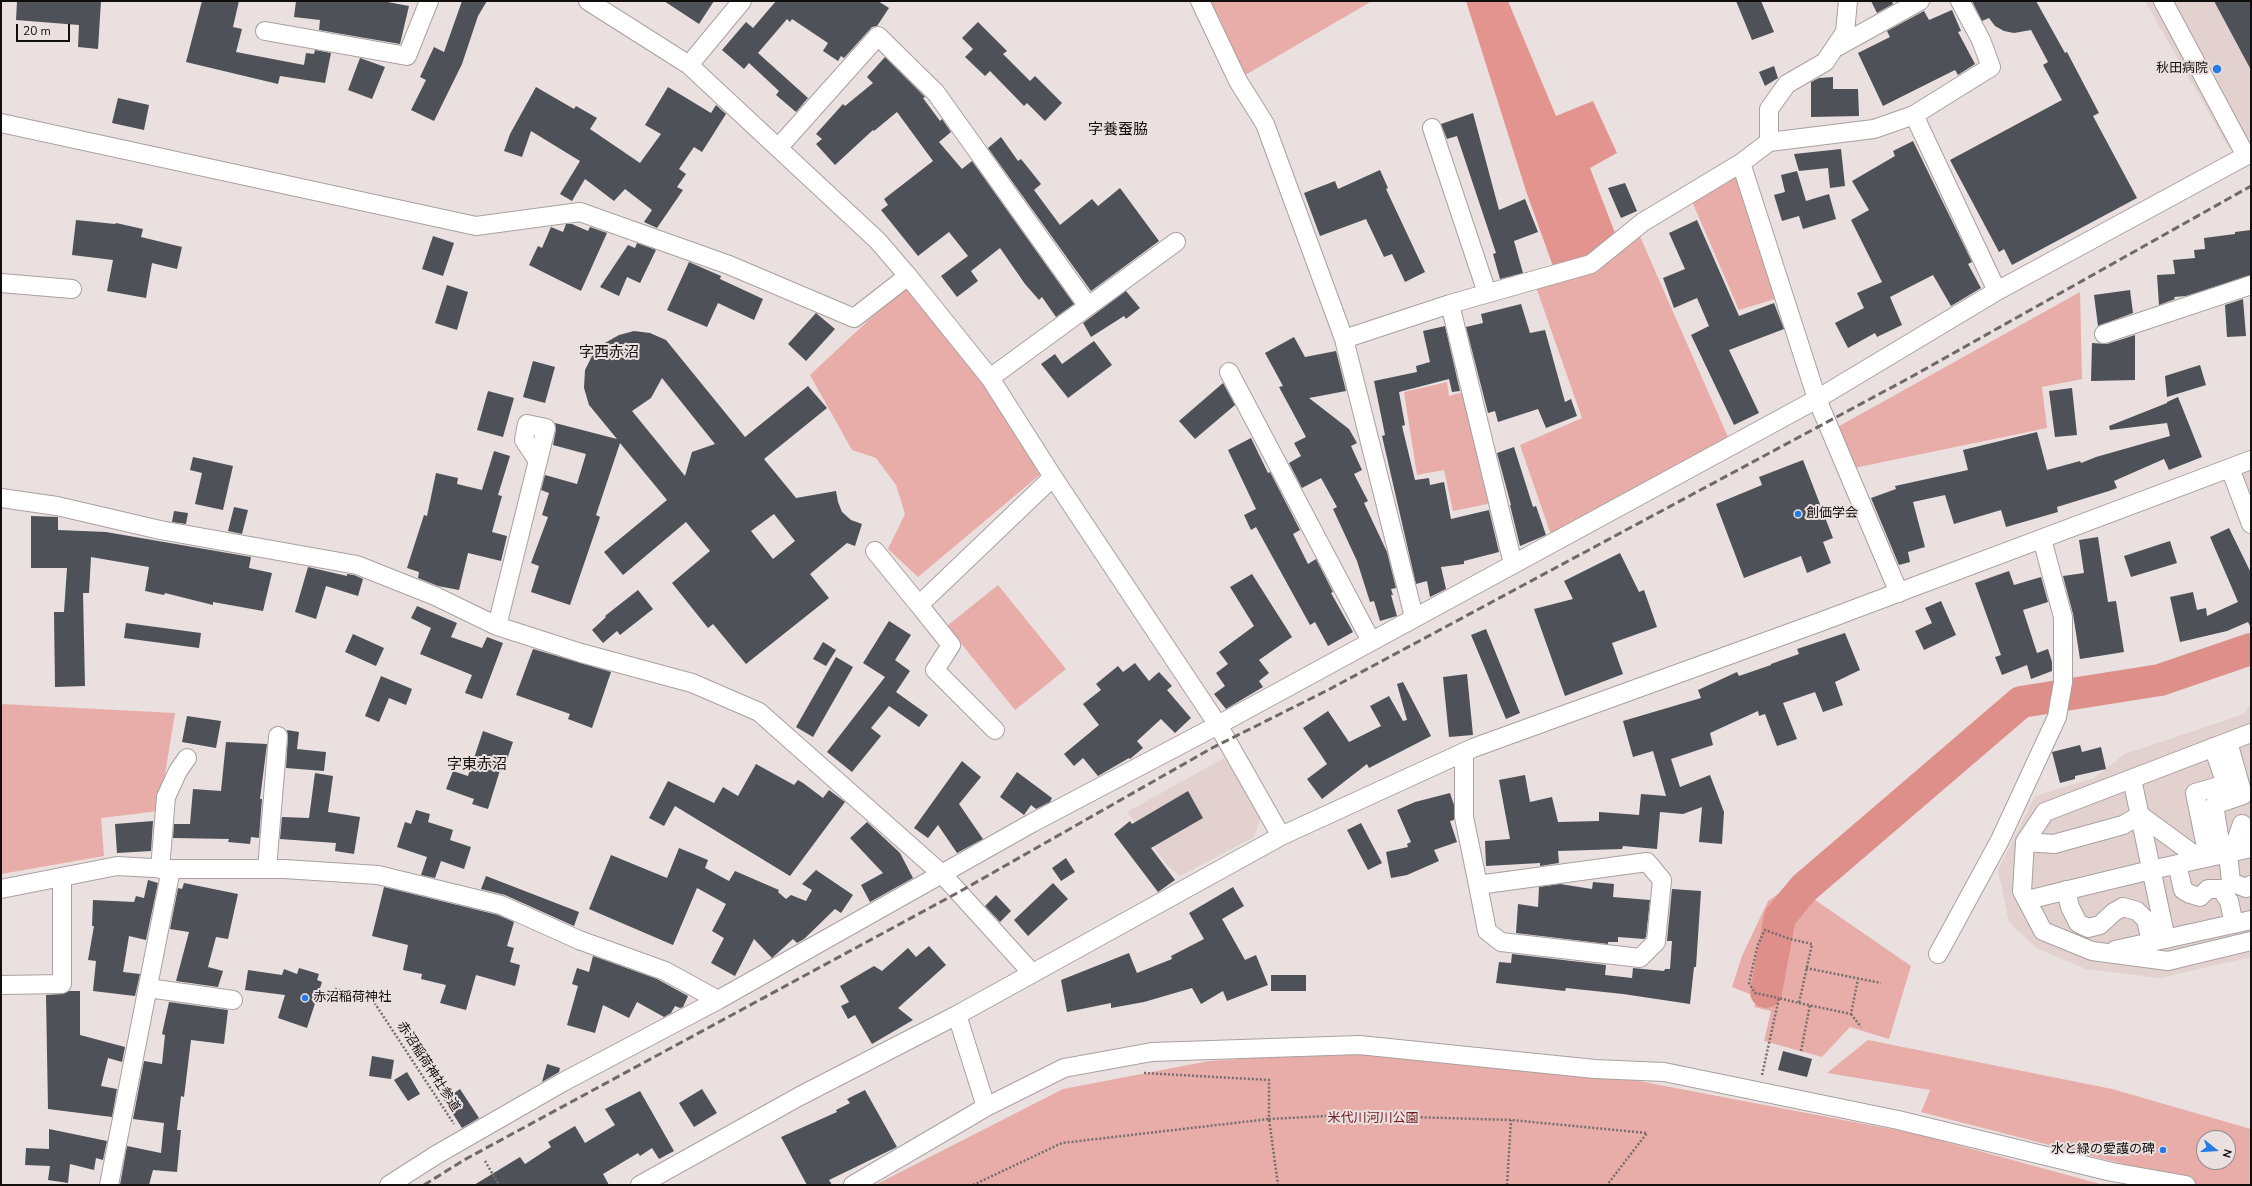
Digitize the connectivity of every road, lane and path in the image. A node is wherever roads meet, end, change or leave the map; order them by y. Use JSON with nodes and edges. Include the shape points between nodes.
{"nodes":[{"id":1,"x":429,"y":1,"type":"edge"},
{"id":2,"x":588,"y":1,"type":"edge"},
{"id":3,"x":742,"y":1,"type":"edge"},
{"id":4,"x":1200,"y":1,"type":"edge"},
{"id":5,"x":1848,"y":1,"type":"edge"},
{"id":6,"x":1920,"y":1,"type":"edge"},
{"id":7,"x":1960,"y":1,"type":"edge"},
{"id":8,"x":2163,"y":1,"type":"edge"},
{"id":9,"x":265,"y":31,"type":"dead end"},
{"id":10,"x":1834,"y":48,"type":"junction"},
{"id":11,"x":689,"y":65,"type":"junction"},
{"id":12,"x":1914,"y":115,"type":"junction"},
{"id":13,"x":1,"y":123,"type":"edge"},
{"id":14,"x":1432,"y":128,"type":"dead end"},
{"id":15,"x":1769,"y":142,"type":"junction"},
{"id":16,"x":778,"y":148,"type":"junction"},
{"id":17,"x":2248,"y":155,"type":"edge"},
{"id":18,"x":1741,"y":163,"type":"junction"},
{"id":19,"x":1176,"y":242,"type":"dead end"},
{"id":20,"x":908,"y":276,"type":"junction"},
{"id":21,"x":1,"y":283,"type":"edge"},
{"id":22,"x":2251,"y":285,"type":"edge"},
{"id":23,"x":72,"y":289,"type":"dead end"},
{"id":24,"x":1997,"y":291,"type":"junction"},
{"id":25,"x":1487,"y":293,"type":"junction"},
{"id":26,"x":1450,"y":304,"type":"junction"},
{"id":27,"x":1088,"y":306,"type":"junction"},
{"id":28,"x":2104,"y":334,"type":"dead end"},
{"id":29,"x":1344,"y":339,"type":"junction"},
{"id":30,"x":1229,"y":372,"type":"dead end"},
{"id":31,"x":990,"y":378,"type":"junction"},
{"id":32,"x":1817,"y":399,"type":"junction"},
{"id":33,"x":2251,"y":460,"type":"edge"},
{"id":34,"x":538,"y":461,"type":"dead end"},
{"id":35,"x":2230,"y":468,"type":"junction"},
{"id":36,"x":1053,"y":477,"type":"junction"},
{"id":37,"x":1,"y":498,"type":"edge"},
{"id":38,"x":2251,"y":524,"type":"edge"},
{"id":39,"x":2042,"y":539,"type":"junction"},
{"id":40,"x":875,"y":551,"type":"dead end"},
{"id":41,"x":1513,"y":564,"type":"junction"},
{"id":42,"x":1899,"y":593,"type":"junction"},
{"id":43,"x":919,"y":605,"type":"junction"},
{"id":44,"x":1414,"y":618,"type":"junction"},
{"id":45,"x":497,"y":626,"type":"junction"},
{"id":46,"x":1371,"y":641,"type":"junction"},
{"id":47,"x":1218,"y":725,"type":"junction"},
{"id":48,"x":995,"y":730,"type":"dead end"},
{"id":49,"x":2251,"y":733,"type":"edge"},
{"id":50,"x":278,"y":736,"type":"dead end"},
{"id":51,"x":2221,"y":744,"type":"junction"},
{"id":52,"x":1464,"y":752,"type":"junction"},
{"id":53,"x":187,"y":758,"type":"dead end"},
{"id":54,"x":2132,"y":779,"type":"junction"},
{"id":55,"x":2140,"y":815,"type":"junction"},
{"id":56,"x":2251,"y":832,"type":"edge"},
{"id":57,"x":1281,"y":836,"type":"junction"},
{"id":58,"x":2025,"y":842,"type":"junction"},
{"id":59,"x":2251,"y":848,"type":"edge"},
{"id":60,"x":2218,"y":855,"type":"junction"},
{"id":61,"x":2177,"y":864,"type":"junction"},
{"id":62,"x":165,"y":869,"type":"junction"},
{"id":63,"x":267,"y":869,"type":"junction"},
{"id":64,"x":2151,"y":870,"type":"junction"},
{"id":65,"x":943,"y":875,"type":"junction"},
{"id":66,"x":62,"y":877,"type":"junction"},
{"id":67,"x":1478,"y":885,"type":"junction"},
{"id":68,"x":2251,"y":885,"type":"edge"},
{"id":69,"x":1,"y":889,"type":"edge"},
{"id":70,"x":2066,"y":890,"type":"junction"},
{"id":71,"x":2027,"y":900,"type":"junction"},
{"id":72,"x":2243,"y":922,"type":"edge"},
{"id":73,"x":2159,"y":940,"type":"junction"},
{"id":74,"x":2251,"y":941,"type":"edge"},
{"id":75,"x":2104,"y":952,"type":"junction"},
{"id":76,"x":1938,"y":954,"type":"dead end"},
{"id":77,"x":1806,"y":968,"type":"junction"},
{"id":78,"x":1032,"y":974,"type":"junction"},
{"id":79,"x":1858,"y":979,"type":"junction"},
{"id":80,"x":1880,"y":983,"type":"dead end"},
{"id":81,"x":1,"y":984,"type":"edge"},
{"id":82,"x":148,"y":988,"type":"junction"},
{"id":83,"x":335,"y":989,"type":"dead end"},
{"id":84,"x":1779,"y":998,"type":"junction"},
{"id":85,"x":233,"y":1000,"type":"dead end"},
{"id":86,"x":718,"y":1000,"type":"junction"},
{"id":87,"x":1799,"y":1003,"type":"junction"},
{"id":88,"x":1810,"y":1005,"type":"junction"},
{"id":89,"x":1850,"y":1014,"type":"junction"},
{"id":90,"x":957,"y":1015,"type":"junction"},
{"id":91,"x":1861,"y":1027,"type":"dead end"},
{"id":92,"x":1801,"y":1051,"type":"dead end"},
{"id":93,"x":1143,"y":1073,"type":"dead end"},
{"id":94,"x":1758,"y":1091,"type":"junction"},
{"id":95,"x":986,"y":1107,"type":"junction"},
{"id":96,"x":1269,"y":1119,"type":"junction"},
{"id":97,"x":1511,"y":1120,"type":"junction"},
{"id":98,"x":463,"y":1139,"type":"junction"},
{"id":99,"x":485,"y":1161,"type":"dead end"},
{"id":100,"x":109,"y":1185,"type":"edge"},
{"id":101,"x":389,"y":1185,"type":"edge"},
{"id":102,"x":499,"y":1185,"type":"edge"},
{"id":103,"x":640,"y":1185,"type":"edge"},
{"id":104,"x":853,"y":1185,"type":"edge"},
{"id":105,"x":974,"y":1185,"type":"edge"},
{"id":106,"x":1278,"y":1185,"type":"edge"},
{"id":107,"x":1507,"y":1185,"type":"edge"},
{"id":108,"x":1607,"y":1185,"type":"edge"},
{"id":109,"x":2186,"y":1185,"type":"edge"}],
"edges":[{"from":1,"to":9,"type":"street","via":[[406,56]]},
{"from":2,"to":11,"type":"street"},
{"from":3,"to":11,"type":"street"},
{"from":4,"to":29,"type":"street","via":[[1238,81],[1265,124]]},
{"from":5,"to":10,"type":"street","via":[[1845,32]]},
{"from":6,"to":10,"type":"street"},
{"from":7,"to":12,"type":"street","via":[[1981,40],[1991,66]]},
{"from":8,"to":17,"type":"street"},
{"from":10,"to":15,"type":"street","via":[[1825,62],[1787,84],[1769,109]]},
{"from":11,"to":16,"type":"street"},
{"from":12,"to":15,"type":"street","via":[[1874,129]]},
{"from":12,"to":24,"type":"street"},
{"from":13,"to":20,"type":"street","via":[[476,226],[580,212],[729,265],[854,318]]},
{"from":14,"to":25,"type":"street"},
{"from":15,"to":18,"type":"street"},
{"from":16,"to":20,"type":"street","via":[[878,241]]},
{"from":16,"to":27,"type":"street","via":[[878,36],[936,93]]},
{"from":17,"to":24,"type":"street"},
{"from":18,"to":25,"type":"street","via":[[1643,222],[1590,264]]},
{"from":18,"to":32,"type":"street"},
{"from":19,"to":27,"type":"street"},
{"from":20,"to":31,"type":"street"},
{"from":21,"to":23,"type":"street"},
{"from":22,"to":28,"type":"street"},
{"from":24,"to":32,"type":"street"},
{"from":25,"to":26,"type":"street"},
{"from":26,"to":29,"type":"street"},
{"from":26,"to":41,"type":"street"},
{"from":27,"to":31,"type":"street"},
{"from":29,"to":44,"type":"street"},
{"from":30,"to":46,"type":"street"},
{"from":31,"to":36,"type":"street"},
{"from":32,"to":41,"type":"street"},
{"from":32,"to":42,"type":"street"},
{"from":33,"to":35,"type":"street"},
{"from":34,"to":45,"type":"street"},
{"from":35,"to":38,"type":"street"},
{"from":35,"to":39,"type":"street"},
{"from":36,"to":43,"type":"street"},
{"from":36,"to":47,"type":"street"},
{"from":37,"to":45,"type":"street","via":[[57,506],[160,530],[357,565],[435,596]]},
{"from":39,"to":42,"type":"street"},
{"from":39,"to":76,"type":"street","via":[[2063,617],[2063,682],[2057,717],[2000,840]]},
{"from":40,"to":43,"type":"street"},
{"from":41,"to":44,"type":"street"},
{"from":42,"to":52,"type":"street"},
{"from":43,"to":48,"type":"street","via":[[951,645],[935,670]]},
{"from":44,"to":46,"type":"street"},
{"from":45,"to":65,"type":"street","via":[[581,653],[692,683],[759,712]]},
{"from":46,"to":47,"type":"street"},
{"from":47,"to":57,"type":"street"},
{"from":47,"to":65,"type":"street","via":[[1032,823]]},
{"from":49,"to":51,"type":"street"},
{"from":50,"to":63,"type":"street"},
{"from":51,"to":54,"type":"street"},
{"from":51,"to":60,"type":"street","via":[[2242,795],[2214,805]]},
{"from":52,"to":57,"type":"street"},
{"from":52,"to":67,"type":"street","via":[[1464,817]]},
{"from":53,"to":62,"type":"street","via":[[166,797]]},
{"from":54,"to":55,"type":"street"},
{"from":54,"to":58,"type":"street","via":[[2045,812]]},
{"from":55,"to":58,"type":"street","via":[[2123,825],[2054,844]]},
{"from":55,"to":60,"type":"street"},
{"from":55,"to":64,"type":"street"},
{"from":56,"to":60,"type":"street","via":[[2242,824]]},
{"from":57,"to":78,"type":"street"},
{"from":58,"to":71,"type":"street","via":[[2022,891]]},
{"from":59,"to":60,"type":"street"},
{"from":60,"to":61,"type":"street"},
{"from":60,"to":68,"type":"street","via":[[2231,882],[2246,888]]},
{"from":61,"to":64,"type":"street"},
{"from":61,"to":72,"type":"street","via":[[2183,890],[2200,897],[2208,889],[2221,889]]},
{"from":62,"to":63,"type":"street"},
{"from":62,"to":66,"type":"street","via":[[117,866]]},
{"from":62,"to":82,"type":"street"},
{"from":63,"to":86,"type":"street","via":[[378,874],[501,905],[579,940],[665,971]]},
{"from":64,"to":70,"type":"street"},
{"from":64,"to":73,"type":"street"},
{"from":65,"to":78,"type":"street"},
{"from":65,"to":86,"type":"street"},
{"from":66,"to":69,"type":"street"},
{"from":66,"to":81,"type":"street","via":[[62,984]]},
{"from":67,"to":67,"type":"street","via":[[1487,931],[1501,942],[1640,958],[1656,942],[1662,880],[1647,862]]},
{"from":70,"to":71,"type":"street"},
{"from":70,"to":73,"type":"street","via":[[2070,907],[2078,923],[2088,928],[2100,925],[2123,907],[2137,911]]},
{"from":71,"to":75,"type":"street","via":[[2043,931],[2092,951]]},
{"from":72,"to":73,"type":"street"},
{"from":73,"to":75,"type":"street"},
{"from":74,"to":75,"type":"street","via":[[2168,961]]},
{"from":77,"to":79,"type":"path"},
{"from":77,"to":84,"type":"path","via":[[1812,944],[1765,930],[1758,944],[1749,983],[1755,993]]},
{"from":77,"to":87,"type":"path"},
{"from":78,"to":90,"type":"street"},
{"from":79,"to":80,"type":"path"},
{"from":79,"to":89,"type":"path"},
{"from":82,"to":85,"type":"street"},
{"from":82,"to":100,"type":"street"},
{"from":83,"to":98,"type":"path","name":"赤沼稲荷神社参道","via":[[370,996]]},
{"from":84,"to":87,"type":"path"},
{"from":84,"to":94,"type":"path"},
{"from":86,"to":98,"type":"street"},
{"from":87,"to":88,"type":"path"},
{"from":88,"to":89,"type":"path"},
{"from":88,"to":92,"type":"path"},
{"from":89,"to":91,"type":"path"},
{"from":90,"to":95,"type":"street"},
{"from":90,"to":103,"type":"street","via":[[800,1096]]},
{"from":93,"to":96,"type":"path","via":[[1269,1080]]},
{"from":94,"to":95,"type":"street","via":[[1664,1072],[1595,1069],[1359,1045],[1152,1052],[1064,1068]]},
{"from":94,"to":109,"type":"street","via":[[1898,1120],[2112,1172]]},
{"from":95,"to":104,"type":"street"},
{"from":96,"to":97,"type":"path","via":[[1346,1115]]},
{"from":96,"to":105,"type":"path","via":[[1062,1144]]},
{"from":96,"to":106,"type":"path"},
{"from":97,"to":107,"type":"path"},
{"from":97,"to":108,"type":"path","via":[[1647,1132]]},
{"from":98,"to":101,"type":"street"},
{"from":99,"to":102,"type":"path"}]}
